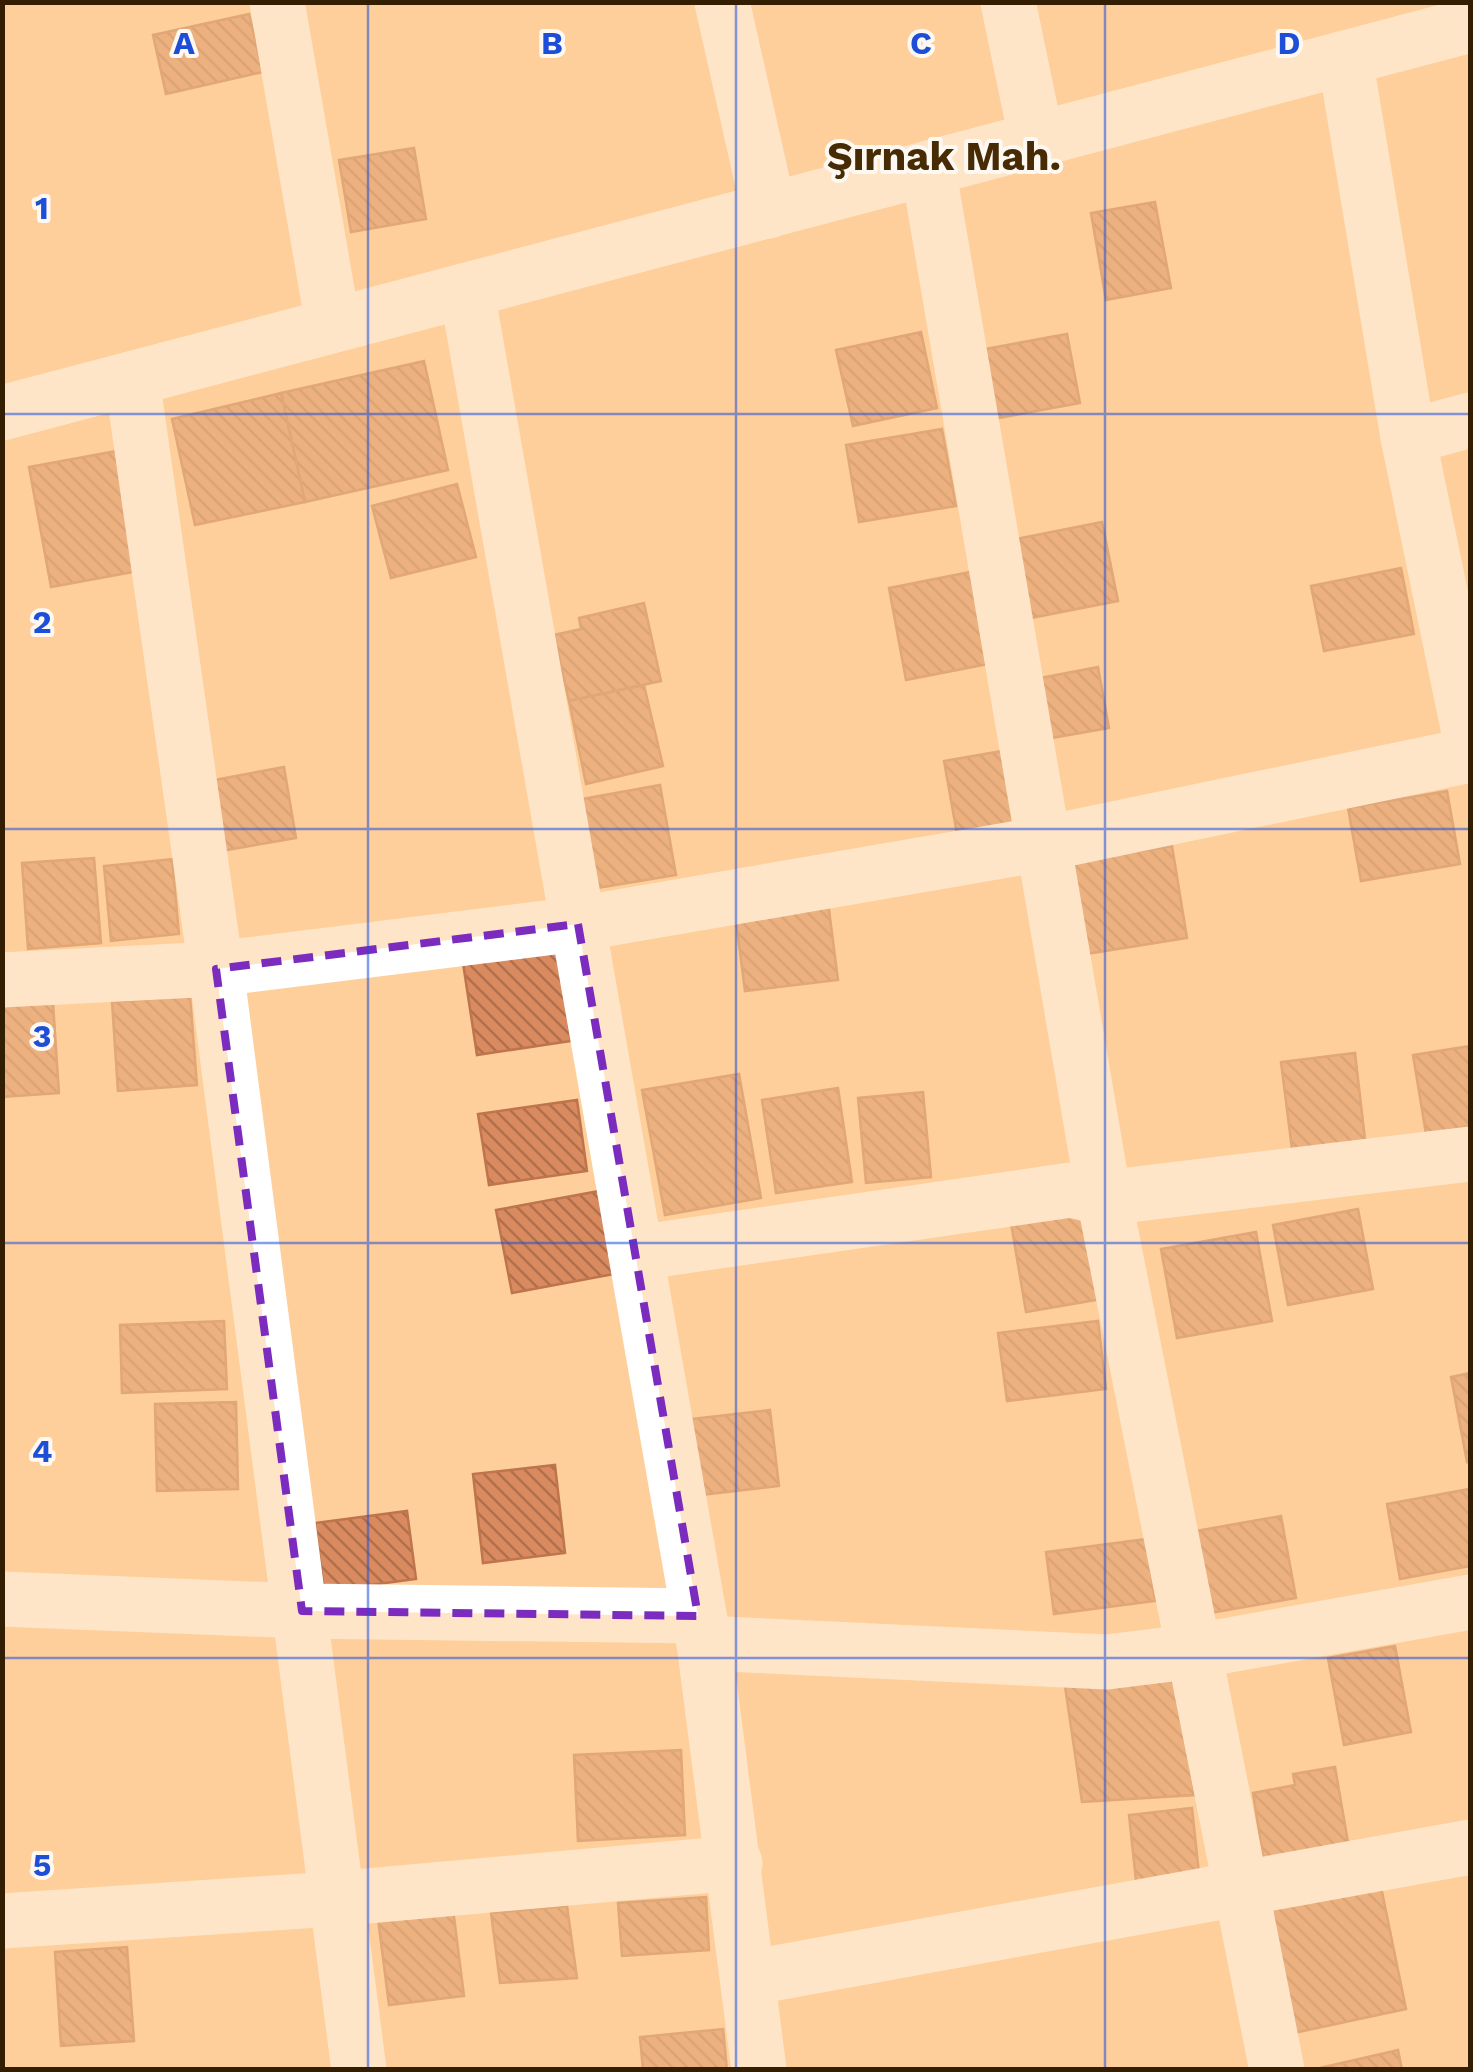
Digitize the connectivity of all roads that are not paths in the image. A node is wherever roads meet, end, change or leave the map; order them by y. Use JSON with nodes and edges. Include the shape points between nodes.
{"nodes":[{"id":1,"x":277,"y":2,"type":"edge"},
{"id":2,"x":722,"y":2,"type":"edge"},
{"id":3,"x":1008,"y":2,"type":"edge"},
{"id":4,"x":1470,"y":25,"type":"edge"},
{"id":5,"x":1344,"y":58,"type":"junction"},
{"id":6,"x":1036,"y":137,"type":"junction"},
{"id":7,"x":928,"y":168,"type":"junction"},
{"id":8,"x":770,"y":212,"type":"junction"},
{"id":9,"x":467,"y":292,"type":"junction"},
{"id":10,"x":332,"y":326,"type":"junction"},
{"id":11,"x":132,"y":379,"type":"junction"},
{"id":12,"x":2,"y":414,"type":"edge"},
{"id":13,"x":1470,"y":420,"type":"edge"},
{"id":14,"x":1408,"y":437,"type":"junction"},
{"id":15,"x":1470,"y":737,"type":"edge"},
{"id":16,"x":1470,"y":755,"type":"edge"},
{"id":17,"x":1042,"y":844,"type":"junction"},
{"id":18,"x":578,"y":924,"type":"junction"},
{"id":19,"x":216,"y":969,"type":"junction"},
{"id":20,"x":2,"y":980,"type":"edge"},
{"id":21,"x":1470,"y":1154,"type":"edge"},
{"id":22,"x":1104,"y":1198,"type":"junction"},
{"id":23,"x":636,"y":1252,"type":"junction"},
{"id":24,"x":2,"y":1599,"type":"edge"},
{"id":25,"x":1470,"y":1602,"type":"edge"},
{"id":26,"x":302,"y":1612,"type":"junction"},
{"id":27,"x":701,"y":1630,"type":"junction"},
{"id":28,"x":1196,"y":1651,"type":"junction"},
{"id":29,"x":1470,"y":1847,"type":"edge"},
{"id":30,"x":735,"y":1864,"type":"junction"},
{"id":31,"x":1239,"y":1891,"type":"junction"},
{"id":32,"x":334,"y":1899,"type":"junction"},
{"id":33,"x":2,"y":1921,"type":"edge"},
{"id":34,"x":748,"y":1978,"type":"junction"},
{"id":35,"x":359,"y":2070,"type":"edge"},
{"id":36,"x":759,"y":2070,"type":"edge"},
{"id":37,"x":1278,"y":2070,"type":"edge"}],
"edges":[{"from":1,"to":10,"type":"street"},
{"from":2,"to":8,"type":"street"},
{"from":3,"to":6,"type":"street"},
{"from":4,"to":5,"type":"street"},
{"from":5,"to":6,"type":"street"},
{"from":5,"to":14,"type":"street"},
{"from":6,"to":7,"type":"street"},
{"from":7,"to":8,"type":"street"},
{"from":7,"to":17,"type":"street"},
{"from":8,"to":9,"type":"street"},
{"from":9,"to":10,"type":"street"},
{"from":9,"to":18,"type":"street"},
{"from":10,"to":11,"type":"street"},
{"from":11,"to":12,"type":"street"},
{"from":11,"to":19,"type":"street"},
{"from":13,"to":14,"type":"street"},
{"from":14,"to":15,"type":"street"},
{"from":16,"to":17,"type":"street"},
{"from":17,"to":18,"type":"street"},
{"from":17,"to":22,"type":"street"},
{"from":18,"to":19,"type":"street"},
{"from":18,"to":23,"type":"street"},
{"from":19,"to":20,"type":"street"},
{"from":19,"to":26,"type":"street"},
{"from":21,"to":22,"type":"street"},
{"from":22,"to":23,"type":"street","via":[[1071,1190]]},
{"from":22,"to":28,"type":"street"},
{"from":23,"to":27,"type":"street"},
{"from":24,"to":26,"type":"street"},
{"from":25,"to":28,"type":"street"},
{"from":26,"to":27,"type":"street"},
{"from":26,"to":32,"type":"street"},
{"from":27,"to":28,"type":"street","via":[[1107,1662]]},
{"from":27,"to":30,"type":"street"},
{"from":28,"to":31,"type":"street"},
{"from":29,"to":31,"type":"street"},
{"from":30,"to":32,"type":"street"},
{"from":30,"to":34,"type":"street"},
{"from":31,"to":34,"type":"street"},
{"from":31,"to":37,"type":"street"},
{"from":32,"to":33,"type":"street"},
{"from":32,"to":35,"type":"street"},
{"from":34,"to":36,"type":"street"}]}
